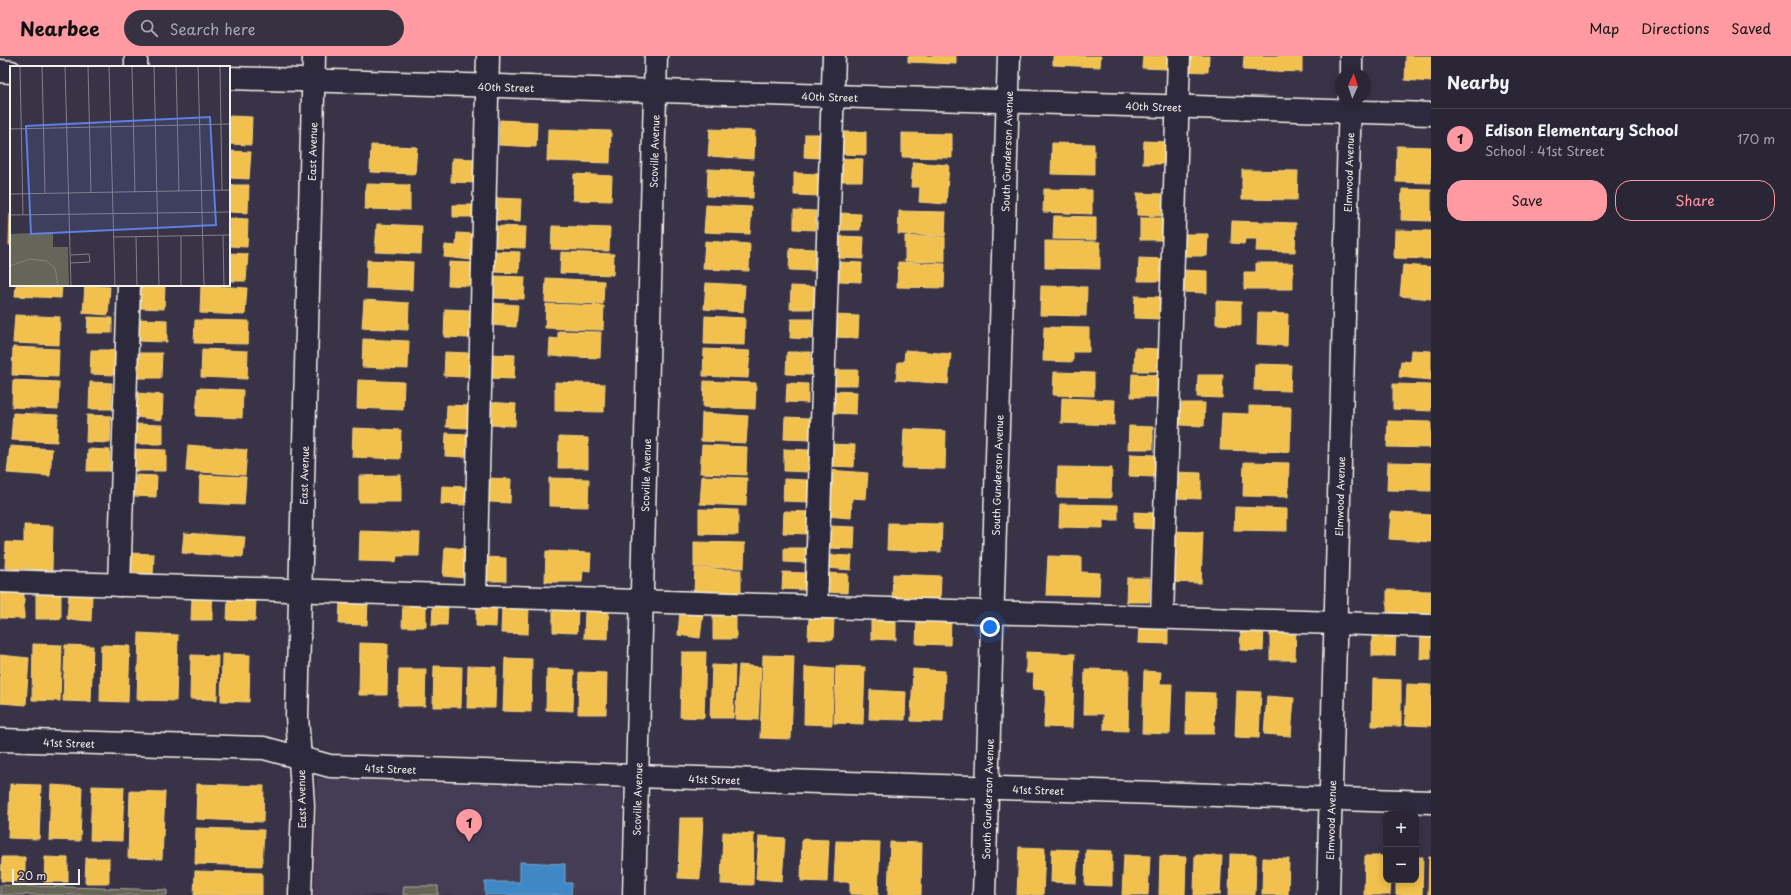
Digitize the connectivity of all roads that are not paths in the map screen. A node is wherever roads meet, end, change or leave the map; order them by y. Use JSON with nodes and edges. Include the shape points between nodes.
{"nodes":[{"id":1,"x":314,"y":56,"type":"edge"},
{"id":2,"x":488,"y":56,"type":"edge"},
{"id":3,"x":656,"y":56,"type":"edge"},
{"id":4,"x":834,"y":56,"type":"edge"},
{"id":5,"x":1009,"y":56,"type":"edge"},
{"id":6,"x":1180,"y":56,"type":"edge"},
{"id":7,"x":1351,"y":56,"type":"edge"},
{"id":8,"x":1351,"y":68,"type":"edge"},
{"id":9,"x":0,"y":71,"type":"edge"},
{"id":10,"x":10,"y":72,"type":"edge"},
{"id":11,"x":230,"y":78,"type":"edge"},
{"id":12,"x":313,"y":81,"type":"junction"},
{"id":13,"x":487,"y":86,"type":"junction"},
{"id":14,"x":655,"y":91,"type":"junction"},
{"id":15,"x":833,"y":96,"type":"junction"},
{"id":16,"x":1008,"y":101,"type":"junction"},
{"id":17,"x":1350,"y":105,"type":"edge"},
{"id":18,"x":1178,"y":106,"type":"junction"},
{"id":19,"x":1431,"y":114,"type":"edge"},
{"id":20,"x":129,"y":286,"type":"edge"},
{"id":21,"x":0,"y":582,"type":"edge"},
{"id":22,"x":119,"y":585,"type":"junction"},
{"id":23,"x":300,"y":591,"type":"junction"},
{"id":24,"x":475,"y":596,"type":"junction"},
{"id":25,"x":642,"y":602,"type":"junction"},
{"id":26,"x":816,"y":607,"type":"junction"},
{"id":27,"x":992,"y":612,"type":"junction"},
{"id":28,"x":1162,"y":617,"type":"junction"},
{"id":29,"x":1335,"y":623,"type":"junction"},
{"id":30,"x":1431,"y":626,"type":"edge"},
{"id":31,"x":0,"y":740,"type":"edge"},
{"id":32,"x":300,"y":758,"type":"junction"},
{"id":33,"x":637,"y":776,"type":"junction"},
{"id":34,"x":987,"y":788,"type":"junction"},
{"id":35,"x":1330,"y":799,"type":"junction"},
{"id":36,"x":1431,"y":802,"type":"edge"},
{"id":37,"x":300,"y":895,"type":"edge"},
{"id":38,"x":634,"y":895,"type":"edge"},
{"id":39,"x":984,"y":895,"type":"edge"},
{"id":40,"x":1328,"y":895,"type":"edge"}],
"edges":[{"from":1,"to":12,"type":"street","name":"East Avenue"},
{"from":2,"to":13,"type":"street"},
{"from":3,"to":14,"type":"street","name":"Scoville Avenue"},
{"from":4,"to":15,"type":"street"},
{"from":5,"to":16,"type":"street","name":"South Gunderson Avenue"},
{"from":6,"to":18,"type":"street"},
{"from":7,"to":8,"type":"street"},
{"from":9,"to":10,"type":"street"},
{"from":11,"to":12,"type":"street","name":"40th Street"},
{"from":12,"to":13,"type":"street","name":"40th Street"},
{"from":12,"to":23,"type":"street","name":"East Avenue"},
{"from":13,"to":14,"type":"street","name":"40th Street"},
{"from":13,"to":24,"type":"street"},
{"from":14,"to":15,"type":"street","name":"40th Street"},
{"from":14,"to":25,"type":"street","name":"Scoville Avenue"},
{"from":15,"to":16,"type":"street","name":"40th Street"},
{"from":15,"to":26,"type":"street"},
{"from":16,"to":18,"type":"street","name":"40th Street"},
{"from":16,"to":27,"type":"street","name":"South Gunderson Avenue"},
{"from":17,"to":18,"type":"street","name":"40th Street"},
{"from":17,"to":19,"type":"street","name":"40th Street"},
{"from":17,"to":29,"type":"street","name":"Elmwood Avenue"},
{"from":18,"to":28,"type":"street"},
{"from":20,"to":22,"type":"street"},
{"from":21,"to":22,"type":"street"},
{"from":22,"to":23,"type":"street"},
{"from":23,"to":24,"type":"street"},
{"from":23,"to":32,"type":"street","name":"East Avenue","via":[[297,716]]},
{"from":24,"to":25,"type":"street"},
{"from":25,"to":26,"type":"street"},
{"from":25,"to":33,"type":"street","name":"Scoville Avenue"},
{"from":26,"to":27,"type":"street"},
{"from":27,"to":28,"type":"street"},
{"from":27,"to":34,"type":"street","name":"South Gunderson Avenue"},
{"from":28,"to":29,"type":"street"},
{"from":29,"to":30,"type":"street"},
{"from":29,"to":35,"type":"street","name":"Elmwood Avenue"},
{"from":31,"to":32,"type":"street","name":"41st Street","via":[[264,748]]},
{"from":32,"to":33,"type":"street","name":"41st Street","via":[[326,765]]},
{"from":32,"to":37,"type":"street","name":"East Avenue","via":[[303,805]]},
{"from":33,"to":34,"type":"street","name":"41st Street"},
{"from":33,"to":38,"type":"street","name":"Scoville Avenue"},
{"from":34,"to":35,"type":"street","name":"41st Street"},
{"from":34,"to":39,"type":"street","name":"South Gunderson Avenue"},
{"from":35,"to":36,"type":"street","name":"41st Street"},
{"from":35,"to":40,"type":"street","name":"Elmwood Avenue"}]}
